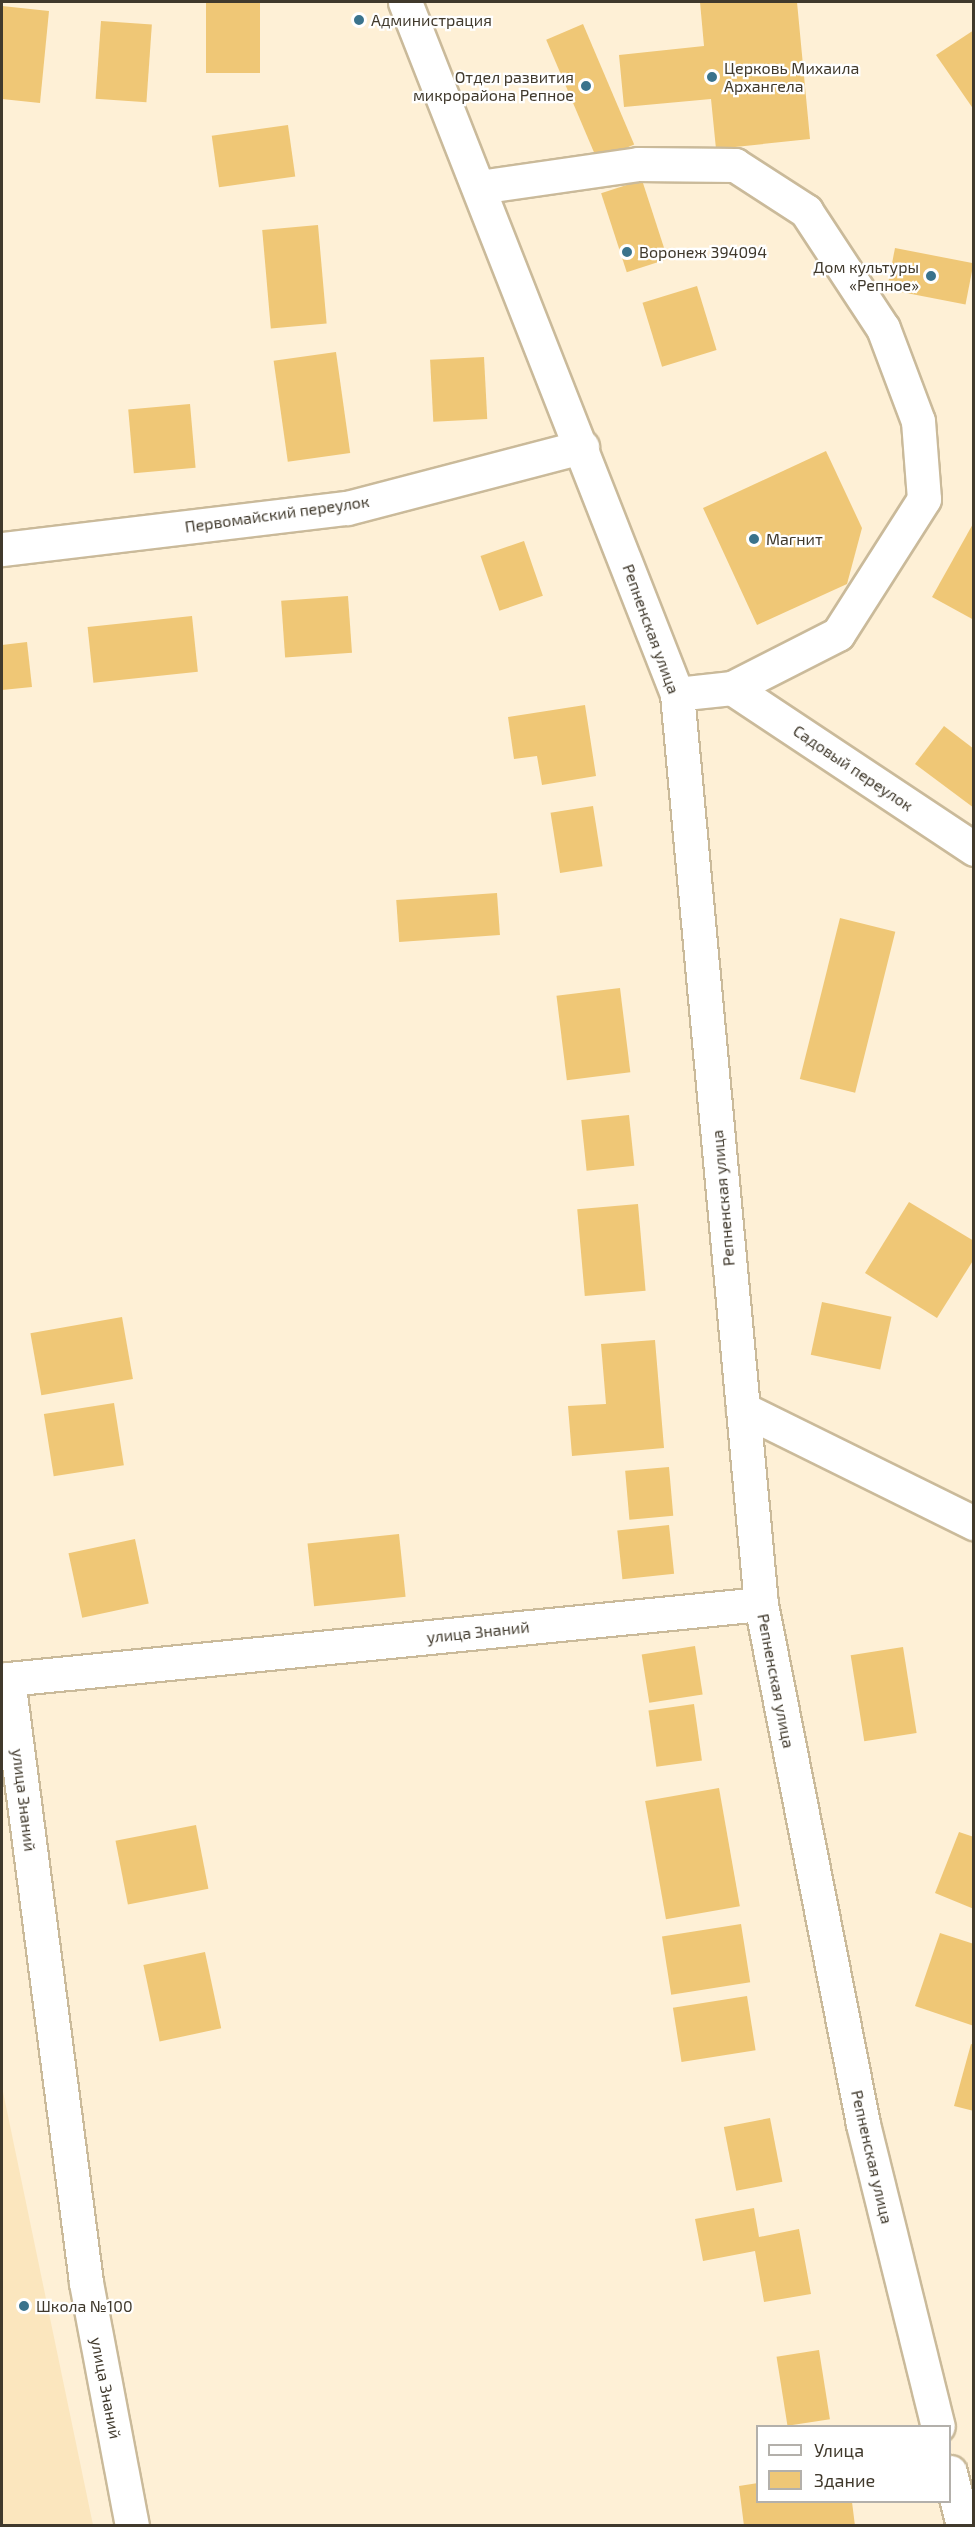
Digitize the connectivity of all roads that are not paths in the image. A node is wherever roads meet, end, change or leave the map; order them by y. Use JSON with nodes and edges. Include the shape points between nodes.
{"nodes":[{"id":1,"x":405,"y":2,"type":"edge"},
{"id":2,"x":479,"y":187,"type":"junction"},
{"id":3,"x":582,"y":447,"type":"junction"},
{"id":4,"x":2,"y":549,"type":"edge"},
{"id":5,"x":732,"y":688,"type":"junction"},
{"id":6,"x":676,"y":694,"type":"junction"},
{"id":7,"x":974,"y":849,"type":"edge"},
{"id":8,"x":742,"y":1409,"type":"junction"},
{"id":9,"x":974,"y":1523,"type":"edge"},
{"id":10,"x":761,"y":1604,"type":"junction"},
{"id":11,"x":938,"y":2425,"type":"edge"},
{"id":12,"x":951,"y":2476,"type":"edge"},
{"id":13,"x":132,"y":2526,"type":"edge"},
{"id":14,"x":963,"y":2526,"type":"edge"}],
"edges":[{"from":1,"to":2,"type":"street","name":"Репненская улица"},
{"from":2,"to":3,"type":"street","name":"Репненская улица"},
{"from":2,"to":5,"type":"street","via":[[639,164],[735,165],[806,211],[883,328],[918,421],[924,499],[838,634]]},
{"from":3,"to":4,"type":"street","name":"Первомайский переулок","via":[[347,508]]},
{"from":3,"to":6,"type":"street","name":"Репненская улица"},
{"from":5,"to":6,"type":"street"},
{"from":5,"to":7,"type":"street","name":"Садовый переулок"},
{"from":6,"to":8,"type":"street","name":"Репненская улица"},
{"from":8,"to":9,"type":"street"},
{"from":8,"to":10,"type":"street","name":"Репненская улица"},
{"from":10,"to":11,"type":"street","name":"Репненская улица","via":[[863,2124]]},
{"from":10,"to":13,"type":"street","name":"улица Знаний","via":[[8,1679],[87,2282]]},
{"from":12,"to":14,"type":"street"}]}
